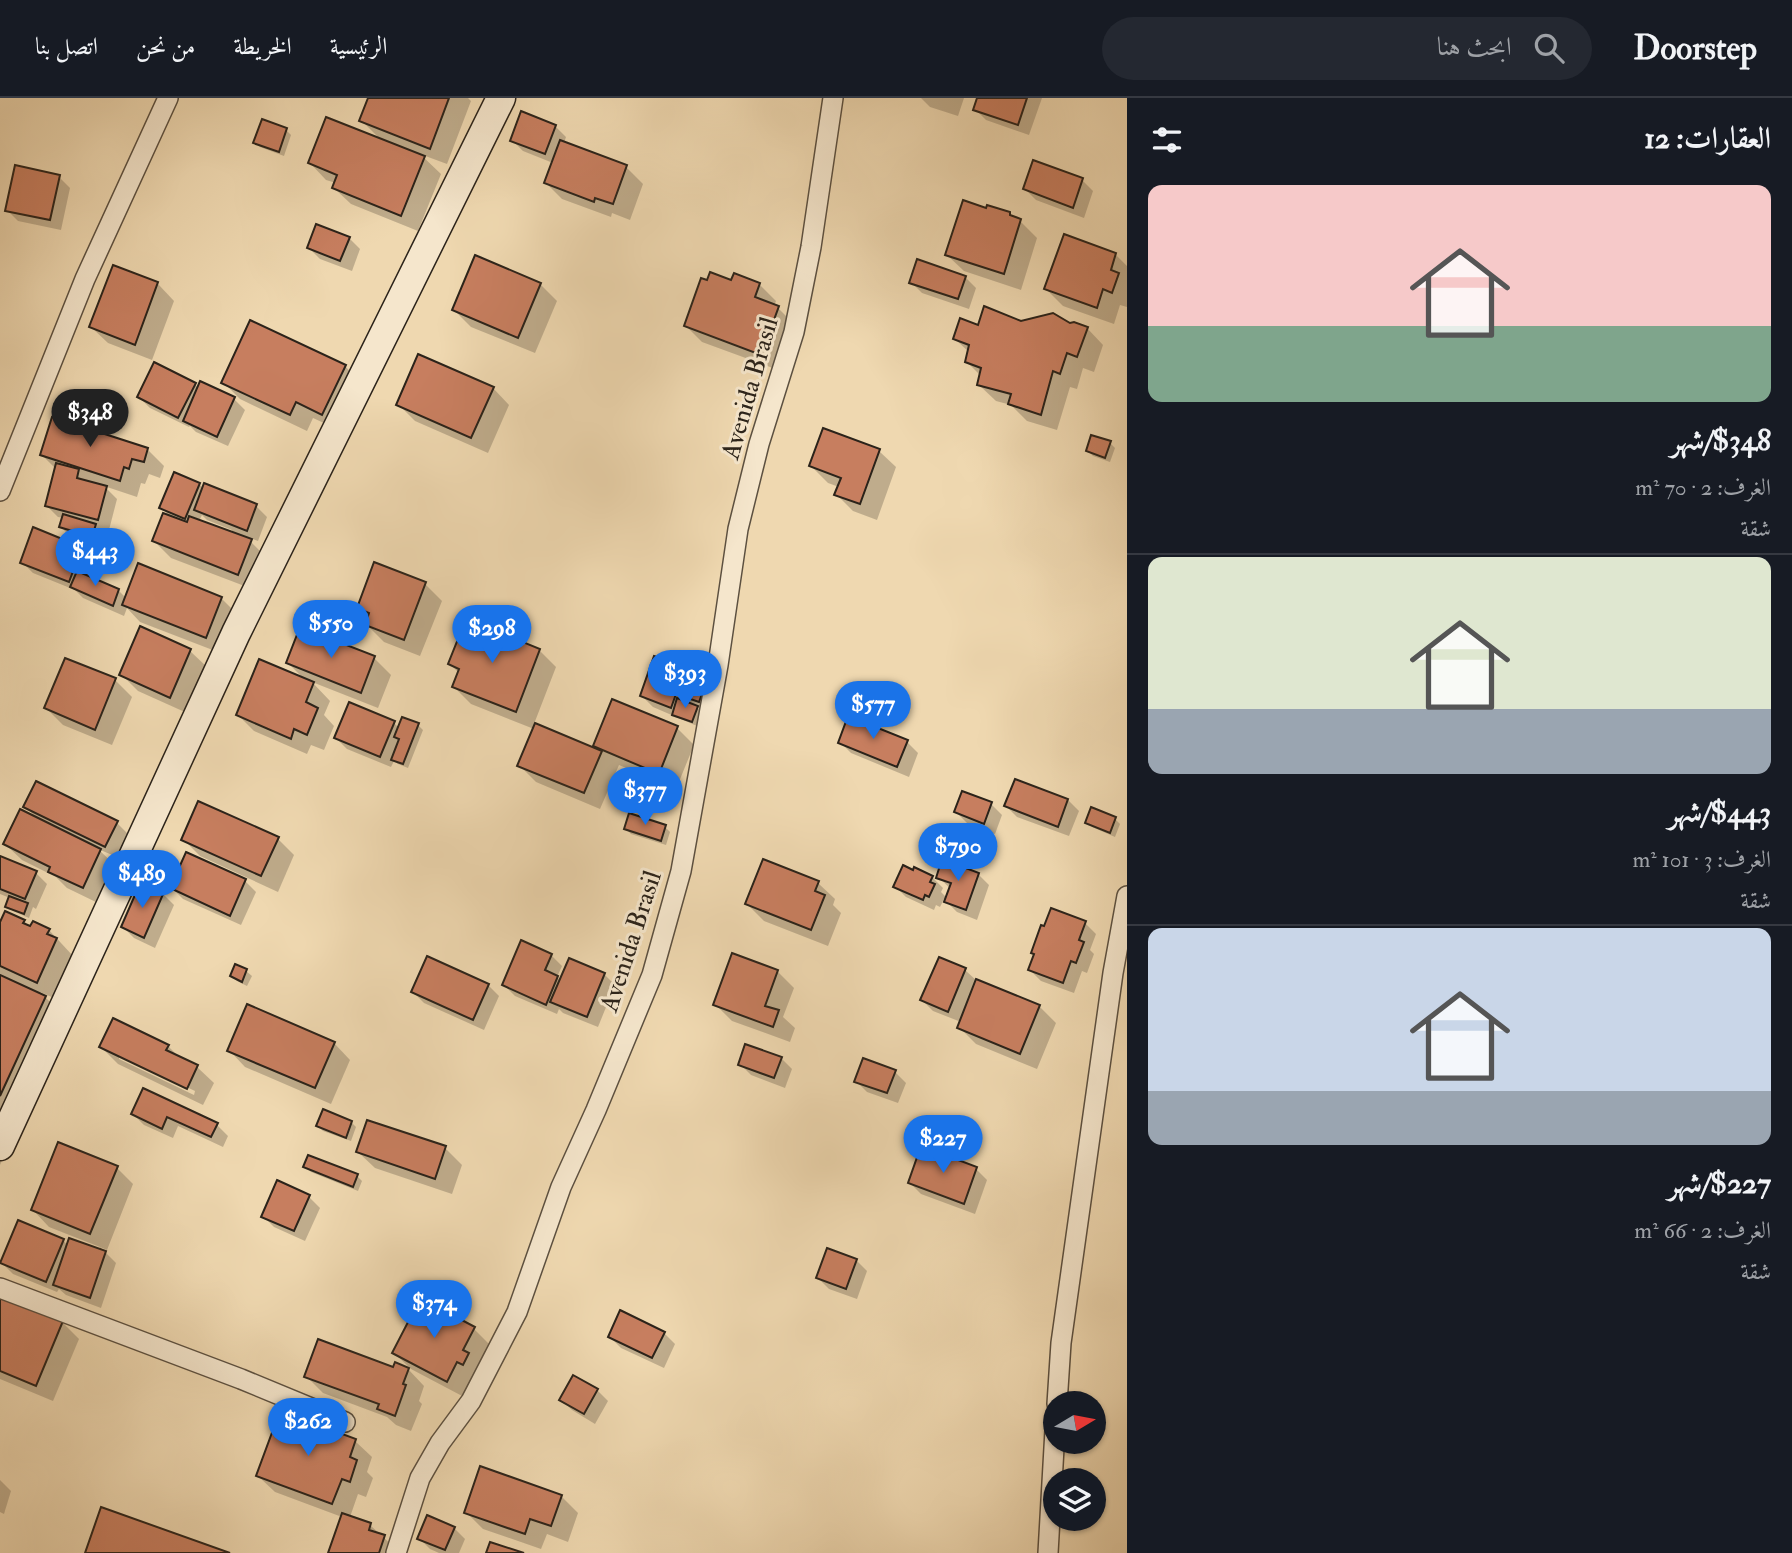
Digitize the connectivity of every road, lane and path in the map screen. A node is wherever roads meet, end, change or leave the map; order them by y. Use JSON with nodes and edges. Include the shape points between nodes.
{"nodes":[{"id":1,"x":169,"y":98,"type":"edge"},
{"id":2,"x":501,"y":98,"type":"edge"},
{"id":3,"x":833,"y":98,"type":"edge"},
{"id":4,"x":0,"y":491,"type":"edge"},
{"id":5,"x":1127,"y":896,"type":"edge"},
{"id":6,"x":0,"y":1146,"type":"edge"},
{"id":7,"x":0,"y":1288,"type":"edge"},
{"id":8,"x":1058,"y":1391,"type":"edge"},
{"id":9,"x":345,"y":1422,"type":"dead end"},
{"id":10,"x":1054,"y":1454,"type":"edge"},
{"id":11,"x":396,"y":1553,"type":"edge"},
{"id":12,"x":1048,"y":1553,"type":"edge"}],
"edges":[{"from":1,"to":4,"type":"street","via":[[85,279]]},
{"from":2,"to":6,"type":"main road","via":[[236,633]]},
{"from":3,"to":11,"type":"street","name":"Avenida Brasil","via":[[794,332],[738,530],[681,871],[652,975],[561,1187],[517,1312],[471,1401],[420,1478]]},
{"from":5,"to":8,"type":"street","via":[[1061,1343]]},
{"from":7,"to":9,"type":"street"},
{"from":10,"to":12,"type":"street"}]}
